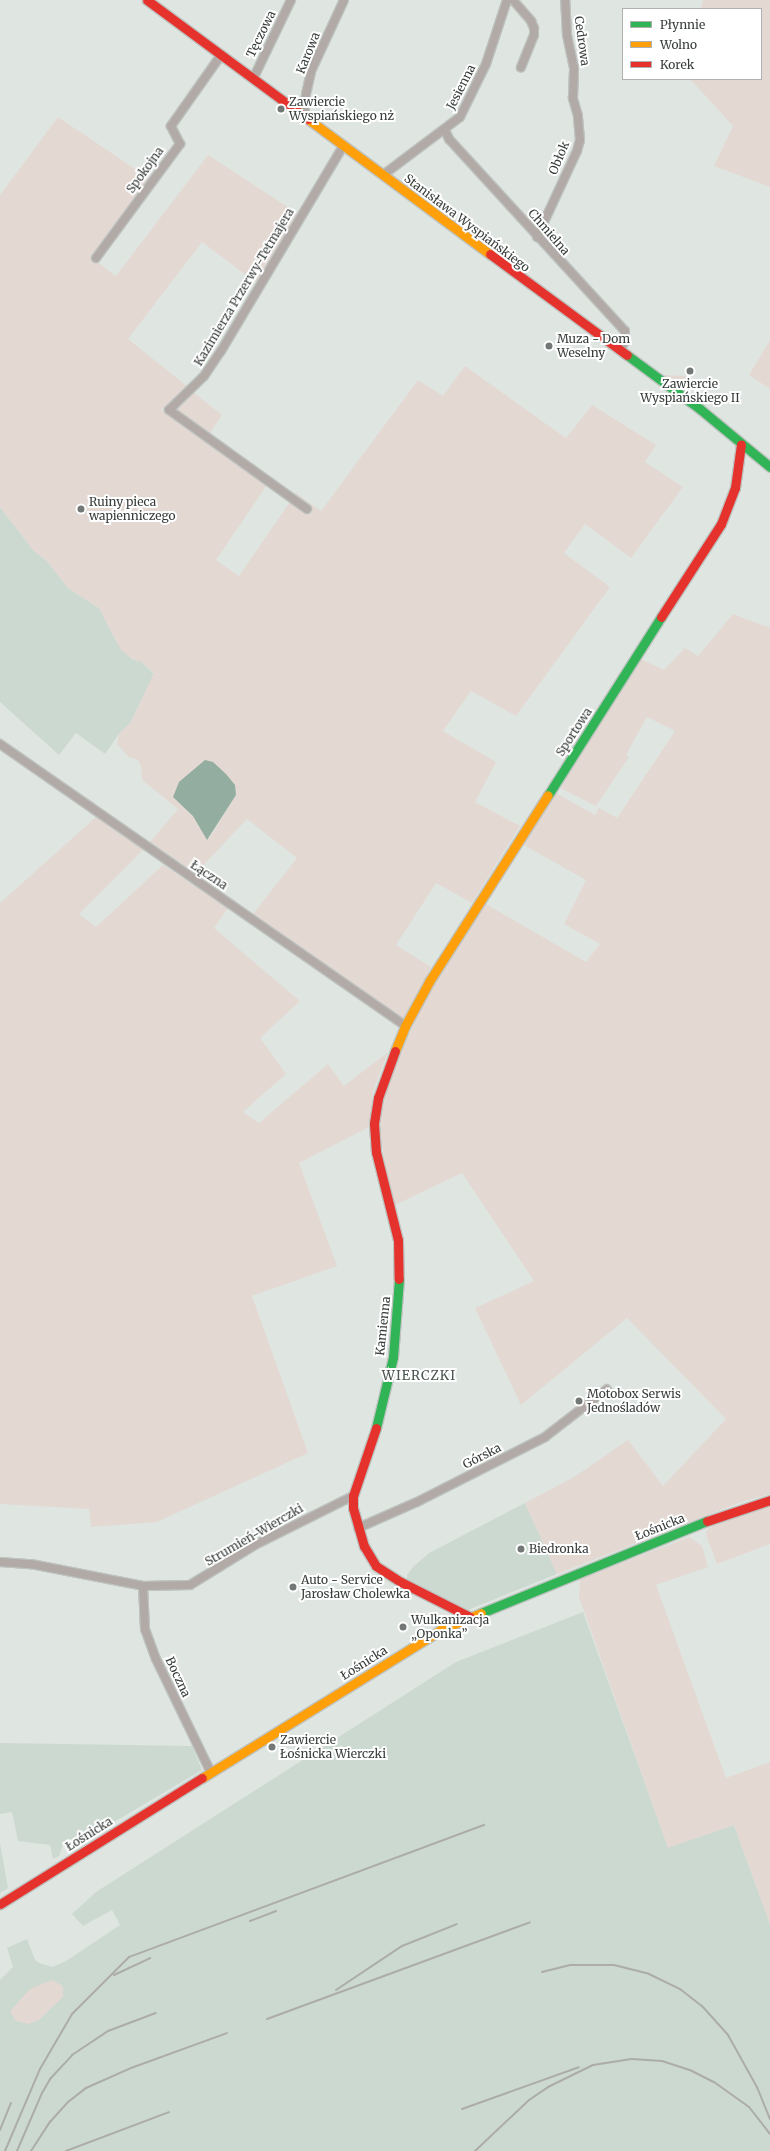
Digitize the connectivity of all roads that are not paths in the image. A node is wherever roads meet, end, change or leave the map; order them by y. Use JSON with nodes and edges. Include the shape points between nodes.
{"nodes":[{"id":1,"x":147,"y":0,"type":"edge"},
{"id":2,"x":291,"y":0,"type":"edge"},
{"id":3,"x":344,"y":0,"type":"edge"},
{"id":4,"x":507,"y":0,"type":"edge"},
{"id":5,"x":513,"y":0,"type":"edge"},
{"id":6,"x":565,"y":0,"type":"edge"},
{"id":7,"x":221,"y":55,"type":"junction"},
{"id":8,"x":521,"y":68,"type":"dead end"},
{"id":9,"x":253,"y":79,"type":"junction"},
{"id":10,"x":573,"y":85,"type":"joint"},
{"id":11,"x":304,"y":117,"type":"junction"},
{"id":12,"x":445,"y":130,"type":"junction"},
{"id":13,"x":343,"y":146,"type":"junction"},
{"id":14,"x":382,"y":175,"type":"junction"},
{"id":15,"x":537,"y":236,"type":"junction"},
{"id":16,"x":96,"y":258,"type":"dead end"},
{"id":17,"x":620,"y":350,"type":"junction"},
{"id":18,"x":741,"y":444,"type":"junction"},
{"id":19,"x":770,"y":467,"type":"edge"},
{"id":20,"x":307,"y":509,"type":"dead end"},
{"id":21,"x":0,"y":744,"type":"edge"},
{"id":22,"x":405,"y":1026,"type":"junction"},
{"id":23,"x":607,"y":1389,"type":"dead end"},
{"id":24,"x":353,"y":1496,"type":"junction"},
{"id":25,"x":770,"y":1500,"type":"edge"},
{"id":26,"x":358,"y":1528,"type":"junction"},
{"id":27,"x":0,"y":1562,"type":"edge"},
{"id":28,"x":143,"y":1586,"type":"junction"},
{"id":29,"x":470,"y":1617,"type":"junction"},
{"id":30,"x":211,"y":1774,"type":"junction"},
{"id":31,"x":0,"y":1904,"type":"edge"}],
"edges":[{"from":1,"to":7,"type":"street","name":"Stanisława Wyspiańskiego"},
{"from":2,"to":9,"type":"street","name":"Tęczowa"},
{"from":3,"to":11,"type":"street","name":"Karowa","via":[[312,69]]},
{"from":4,"to":12,"type":"street","name":"Jesienna","via":[[486,64],[460,117]]},
{"from":5,"to":8,"type":"street","via":[[534,28],[534,35]]},
{"from":6,"to":10,"type":"street","name":"Cedrowa","via":[[567,35],[574,68]]},
{"from":7,"to":9,"type":"street","name":"Stanisława Wyspiańskiego"},
{"from":7,"to":16,"type":"street","name":"Spokojna","via":[[171,126],[180,144]]},
{"from":9,"to":11,"type":"street","name":"Stanisława Wyspiańskiego"},
{"from":10,"to":15,"type":"street","name":"Obłok","via":[[573,98],[579,120],[578,147]]},
{"from":11,"to":13,"type":"street","name":"Stanisława Wyspiańskiego"},
{"from":12,"to":14,"type":"street","name":"Jesienna"},
{"from":12,"to":15,"type":"street","name":"Chmielna","via":[[449,139]]},
{"from":13,"to":14,"type":"street","name":"Stanisława Wyspiańskiego"},
{"from":13,"to":20,"type":"street","name":"Kazimierza Przerwy-Tetmajera","via":[[221,351],[204,376],[169,410]]},
{"from":14,"to":17,"type":"street","name":"Stanisława Wyspiańskiego"},
{"from":15,"to":17,"type":"street","name":"Chmielna","via":[[625,331],[625,341]]},
{"from":17,"to":18,"type":"street","name":"Stanisława Wyspiańskiego","via":[[700,409]]},
{"from":18,"to":19,"type":"street","name":"Stanisława Wyspiańskiego"},
{"from":18,"to":22,"type":"street","name":"Sportowa","via":[[735,488],[721,524],[430,980]]},
{"from":21,"to":22,"type":"street","name":"Łączna"},
{"from":22,"to":24,"type":"street","name":"Kamienna","via":[[380,1086],[374,1124],[376,1152],[398,1240],[399,1283],[393,1357],[375,1434]]},
{"from":23,"to":26,"type":"street","name":"Górska","via":[[545,1437],[417,1502]]},
{"from":24,"to":26,"type":"street","name":"Kamienna"},
{"from":24,"to":28,"type":"street","name":"Strumień-Wierczki","via":[[255,1545],[196,1583],[171,1587]]},
{"from":25,"to":29,"type":"street","name":"Łośnicka","via":[[722,1515]]},
{"from":26,"to":29,"type":"street","name":"Kamienna","via":[[368,1556],[378,1568]]},
{"from":27,"to":28,"type":"street","name":"Strumień-Wierczki","via":[[31,1564]]},
{"from":28,"to":30,"type":"street","name":"Boczna","via":[[144,1620],[148,1636]]},
{"from":29,"to":30,"type":"street","name":"Łośnicka","via":[[415,1644]]},
{"from":30,"to":31,"type":"street","name":"Łośnicka"}]}
